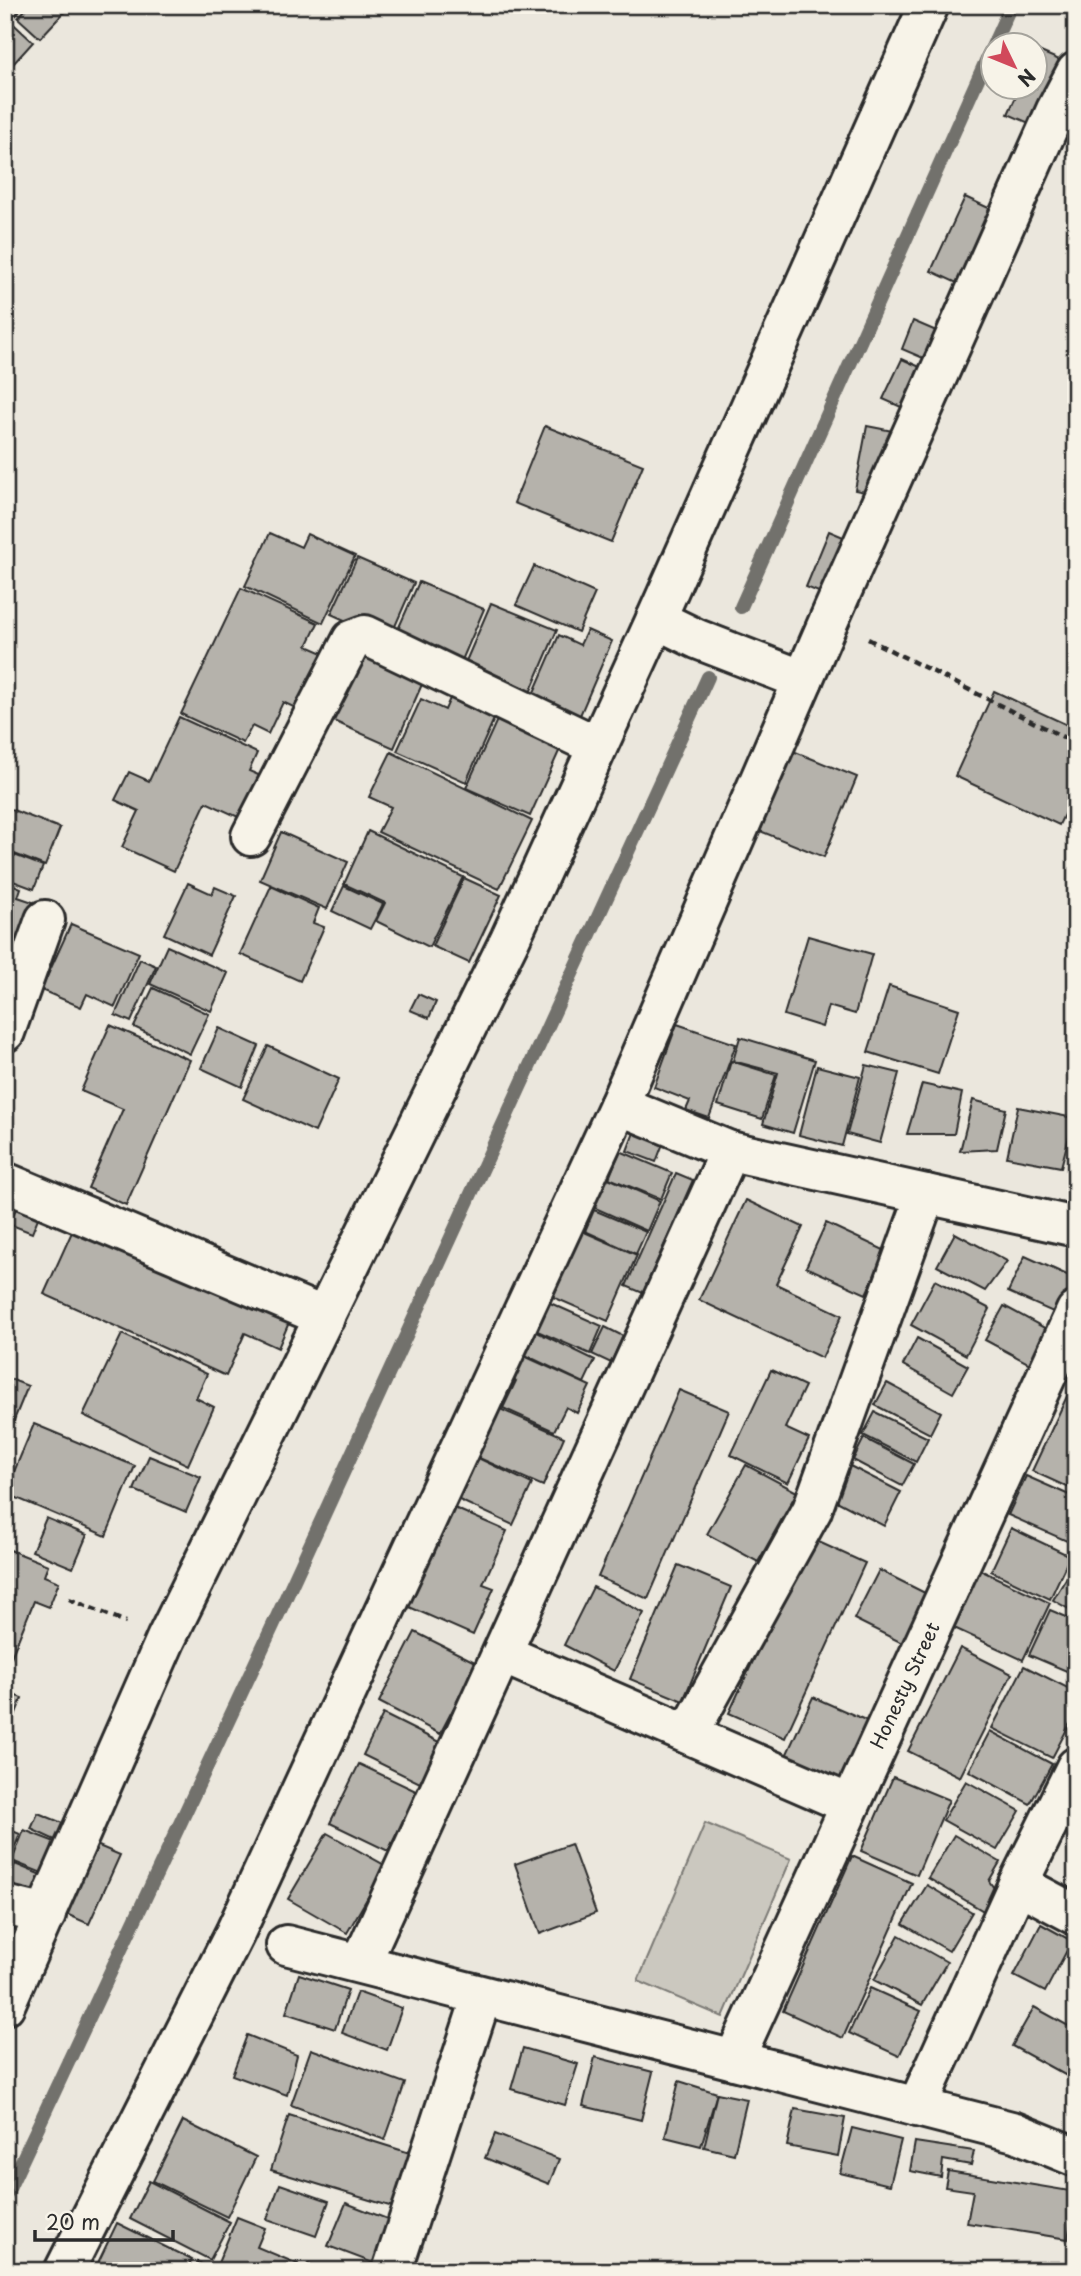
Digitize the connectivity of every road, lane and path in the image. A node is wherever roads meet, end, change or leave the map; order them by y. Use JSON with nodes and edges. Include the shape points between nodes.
{"nodes":[{"id":1,"x":929,"y":5,"type":"edge"},
{"id":2,"x":1076,"y":72,"type":"edge"},
{"id":3,"x":656,"y":620,"type":"junction"},
{"id":4,"x":829,"y":620,"type":"junction"},
{"id":5,"x":803,"y":680,"type":"junction"},
{"id":6,"x":1075,"y":743,"type":"edge"},
{"id":7,"x":597,"y":746,"type":"junction"},
{"id":8,"x":251,"y":836,"type":"dead end"},
{"id":9,"x":46,"y":920,"type":"dead end"},
{"id":10,"x":5,"y":1032,"type":"edge"},
{"id":11,"x":619,"y":1105,"type":"junction"},
{"id":12,"x":730,"y":1151,"type":"junction"},
{"id":13,"x":5,"y":1182,"type":"edge"},
{"id":14,"x":926,"y":1194,"type":"junction"},
{"id":15,"x":1076,"y":1227,"type":"edge"},
{"id":16,"x":1076,"y":1311,"type":"edge"},
{"id":17,"x":325,"y":1317,"type":"junction"},
{"id":18,"x":69,"y":1599,"type":"dead end"},
{"id":19,"x":166,"y":1639,"type":"junction"},
{"id":20,"x":503,"y":1654,"type":"junction"},
{"id":21,"x":689,"y":1733,"type":"junction"},
{"id":22,"x":1076,"y":1767,"type":"edge"},
{"id":23,"x":849,"y":1804,"type":"junction"},
{"id":24,"x":1018,"y":1884,"type":"junction"},
{"id":25,"x":5,"y":1905,"type":"edge"},
{"id":26,"x":46,"y":1915,"type":"junction"},
{"id":27,"x":1076,"y":1915,"type":"edge"},
{"id":28,"x":286,"y":1945,"type":"dead end"},
{"id":29,"x":361,"y":1963,"type":"junction"},
{"id":30,"x":482,"y":1996,"type":"junction"},
{"id":31,"x":5,"y":2005,"type":"edge"},
{"id":32,"x":734,"y":2060,"type":"junction"},
{"id":33,"x":917,"y":2107,"type":"junction"},
{"id":34,"x":1076,"y":2157,"type":"edge"},
{"id":35,"x":64,"y":2271,"type":"edge"},
{"id":36,"x":392,"y":2271,"type":"edge"}],
"edges":[{"from":1,"to":3,"type":"street"},
{"from":2,"to":4,"type":"street"},
{"from":3,"to":5,"type":"street"},
{"from":3,"to":7,"type":"street"},
{"from":4,"to":5,"type":"street"},
{"from":4,"to":6,"type":"path"},
{"from":5,"to":11,"type":"street"},
{"from":7,"to":8,"type":"street","via":[[365,635],[352,640]]},
{"from":7,"to":17,"type":"street","via":[[510,939]]},
{"from":9,"to":10,"type":"street"},
{"from":11,"to":12,"type":"street"},
{"from":11,"to":35,"type":"street","via":[[235,1933]]},
{"from":12,"to":14,"type":"street"},
{"from":12,"to":20,"type":"street"},
{"from":13,"to":17,"type":"street"},
{"from":14,"to":15,"type":"street"},
{"from":14,"to":21,"type":"street","via":[[812,1510]]},
{"from":16,"to":23,"type":"street","name":"Honesty Street"},
{"from":17,"to":19,"type":"street"},
{"from":18,"to":19,"type":"path"},
{"from":19,"to":26,"type":"street"},
{"from":20,"to":21,"type":"street"},
{"from":20,"to":29,"type":"street"},
{"from":21,"to":23,"type":"street"},
{"from":22,"to":24,"type":"street"},
{"from":23,"to":32,"type":"street","name":"Honesty Street"},
{"from":24,"to":27,"type":"street"},
{"from":24,"to":33,"type":"street"},
{"from":25,"to":26,"type":"street"},
{"from":26,"to":31,"type":"street"},
{"from":28,"to":29,"type":"street"},
{"from":29,"to":30,"type":"street"},
{"from":30,"to":32,"type":"street"},
{"from":30,"to":36,"type":"street"},
{"from":32,"to":33,"type":"street"},
{"from":33,"to":34,"type":"street","via":[[1015,2132]]}]}
